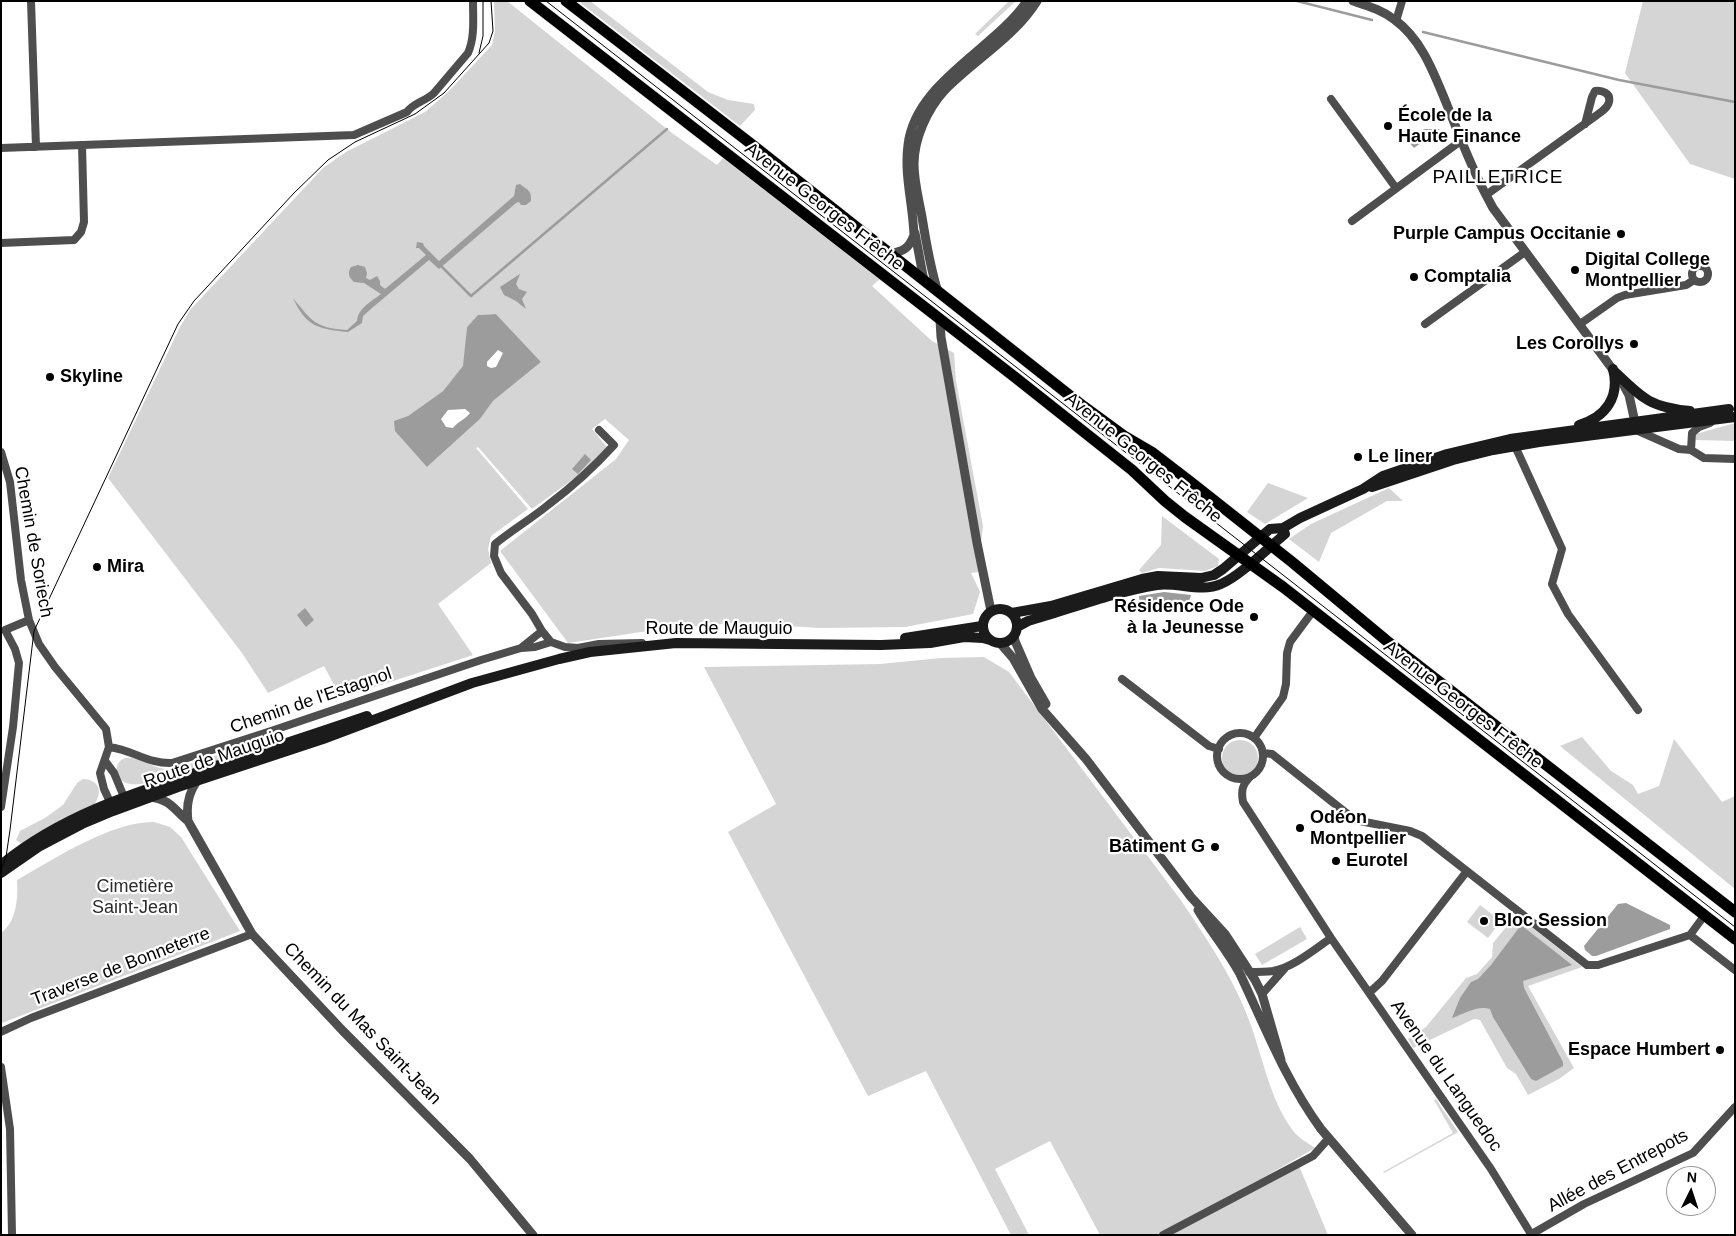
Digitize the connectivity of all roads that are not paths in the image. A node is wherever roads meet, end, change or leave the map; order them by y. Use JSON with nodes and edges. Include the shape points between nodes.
{"nodes":[{"id":1,"x":32,"y":1,"type":"edge"},
{"id":2,"x":473,"y":1,"type":"edge"},
{"id":3,"x":530,"y":1,"type":"edge"},
{"id":4,"x":566,"y":1,"type":"edge"},
{"id":5,"x":1027,"y":1,"type":"edge"},
{"id":6,"x":1038,"y":1,"type":"edge"},
{"id":7,"x":1353,"y":1,"type":"edge"},
{"id":8,"x":1402,"y":1,"type":"edge"},
{"id":9,"x":1396,"y":21,"type":"junction"},
{"id":10,"x":1331,"y":99,"type":"dead end"},
{"id":11,"x":1585,"y":124,"type":"dead end"},
{"id":12,"x":1462,"y":140,"type":"junction"},
{"id":13,"x":82,"y":145,"type":"junction"},
{"id":14,"x":36,"y":147,"type":"junction"},
{"id":15,"x":1,"y":148,"type":"edge"},
{"id":16,"x":1396,"y":188,"type":"junction"},
{"id":17,"x":1486,"y":196,"type":"junction"},
{"id":18,"x":1352,"y":221,"type":"dead end"},
{"id":19,"x":914,"y":228,"type":"junction"},
{"id":20,"x":1,"y":243,"type":"edge"},
{"id":21,"x":1525,"y":252,"type":"junction"},
{"id":22,"x":890,"y":254,"type":"junction"},
{"id":23,"x":1694,"y":280,"type":"dead end"},
{"id":24,"x":924,"y":281,"type":"junction"},
{"id":25,"x":938,"y":292,"type":"junction"},
{"id":26,"x":912,"y":298,"type":"junction"},
{"id":27,"x":927,"y":310,"type":"junction"},
{"id":28,"x":940,"y":320,"type":"junction"},
{"id":29,"x":1425,"y":324,"type":"dead end"},
{"id":30,"x":1580,"y":324,"type":"junction"},
{"id":31,"x":1613,"y":370,"type":"junction"},
{"id":32,"x":1733,"y":412,"type":"edge"},
{"id":33,"x":1721,"y":419,"type":"junction"},
{"id":34,"x":1635,"y":427,"type":"junction"},
{"id":35,"x":599,"y":430,"type":"dead end"},
{"id":36,"x":1512,"y":443,"type":"junction"},
{"id":37,"x":1691,"y":450,"type":"junction"},
{"id":38,"x":1,"y":452,"type":"edge"},
{"id":39,"x":1735,"y":459,"type":"edge"},
{"id":40,"x":1283,"y":528,"type":"junction"},
{"id":41,"x":1261,"y":537,"type":"junction"},
{"id":42,"x":1272,"y":545,"type":"junction"},
{"id":43,"x":1238,"y":556,"type":"junction"},
{"id":44,"x":1249,"y":564,"type":"junction"},
{"id":45,"x":991,"y":611,"type":"junction"},
{"id":46,"x":1313,"y":611,"type":"junction"},
{"id":47,"x":1012,"y":613,"type":"junction"},
{"id":48,"x":29,"y":620,"type":"junction"},
{"id":49,"x":982,"y":626,"type":"junction"},
{"id":50,"x":542,"y":631,"type":"junction"},
{"id":51,"x":1016,"y":631,"type":"junction"},
{"id":52,"x":551,"y":642,"type":"junction"},
{"id":53,"x":676,"y":642,"type":"junction"},
{"id":54,"x":995,"y":642,"type":"junction"},
{"id":55,"x":849,"y":644,"type":"junction"},
{"id":56,"x":521,"y":648,"type":"junction"},
{"id":57,"x":1122,"y":679,"type":"dead end"},
{"id":58,"x":445,"y":693,"type":"junction"},
{"id":59,"x":1638,"y":710,"type":"dead end"},
{"id":60,"x":1059,"y":726,"type":"junction"},
{"id":61,"x":1254,"y":738,"type":"junction"},
{"id":62,"x":110,"y":747,"type":"junction"},
{"id":63,"x":1219,"y":749,"type":"junction"},
{"id":64,"x":1263,"y":753,"type":"junction"},
{"id":65,"x":105,"y":761,"type":"junction"},
{"id":66,"x":1250,"y":777,"type":"junction"},
{"id":67,"x":197,"y":781,"type":"junction"},
{"id":68,"x":177,"y":783,"type":"junction"},
{"id":69,"x":124,"y":797,"type":"junction"},
{"id":70,"x":150,"y":797,"type":"junction"},
{"id":71,"x":188,"y":798,"type":"junction"},
{"id":72,"x":173,"y":805,"type":"junction"},
{"id":73,"x":112,"y":806,"type":"junction"},
{"id":74,"x":1,"y":807,"type":"edge"},
{"id":75,"x":188,"y":821,"type":"junction"},
{"id":76,"x":1,"y":865,"type":"edge"},
{"id":77,"x":1467,"y":871,"type":"junction"},
{"id":78,"x":1,"y":873,"type":"edge"},
{"id":79,"x":1191,"y":897,"type":"junction"},
{"id":80,"x":1735,"y":912,"type":"edge"},
{"id":81,"x":1704,"y":916,"type":"junction"},
{"id":82,"x":252,"y":934,"type":"junction"},
{"id":83,"x":1690,"y":935,"type":"junction"},
{"id":84,"x":1331,"y":938,"type":"junction"},
{"id":85,"x":1735,"y":940,"type":"edge"},
{"id":86,"x":1220,"y":942,"type":"junction"},
{"id":87,"x":1286,"y":966,"type":"junction"},
{"id":88,"x":1735,"y":970,"type":"edge"},
{"id":89,"x":1249,"y":972,"type":"junction"},
{"id":90,"x":1252,"y":983,"type":"junction"},
{"id":91,"x":1370,"y":992,"type":"junction"},
{"id":92,"x":1262,"y":994,"type":"junction"},
{"id":93,"x":1251,"y":999,"type":"junction"},
{"id":94,"x":1,"y":1032,"type":"edge"},
{"id":95,"x":1281,"y":1060,"type":"junction"},
{"id":96,"x":1,"y":1067,"type":"edge"},
{"id":97,"x":1735,"y":1107,"type":"edge"},
{"id":98,"x":1329,"y":1138,"type":"junction"},
{"id":99,"x":1531,"y":1234,"type":"edge"},
{"id":100,"x":12,"y":1235,"type":"edge"},
{"id":101,"x":533,"y":1235,"type":"edge"},
{"id":102,"x":1163,"y":1235,"type":"edge"},
{"id":103,"x":1412,"y":1235,"type":"edge"}],
"edges":[{"from":1,"to":14,"type":"street"},
{"from":2,"to":13,"type":"street","via":[[473,36],[468,53],[434,93],[407,112],[354,135]]},
{"from":3,"to":26,"type":"main road","name":"Avenue Georges Frêche"},
{"from":4,"to":22,"type":"main road","name":"Avenue Georges Frêche"},
{"from":5,"to":19,"type":"street","via":[[1011,22],[938,86],[917,117],[908,144],[908,185]]},
{"from":6,"to":25,"type":"street","via":[[1017,27],[944,91],[924,122],[914,166],[927,249]]},
{"from":7,"to":9,"type":"street","via":[[1371,6]]},
{"from":8,"to":9,"type":"street"},
{"from":9,"to":12,"type":"street","via":[[1413,36],[1428,60]]},
{"from":10,"to":16,"type":"street"},
{"from":11,"to":17,"type":"street"},
{"from":12,"to":16,"type":"street"},
{"from":12,"to":17,"type":"street"},
{"from":13,"to":14,"type":"street"},
{"from":13,"to":20,"type":"street","via":[[84,222],[81,232],[74,240]]},
{"from":14,"to":15,"type":"street"},
{"from":16,"to":18,"type":"street"},
{"from":17,"to":21,"type":"street"},
{"from":19,"to":22,"type":"street","via":[[912,241],[904,251]]},
{"from":19,"to":24,"type":"street"},
{"from":21,"to":29,"type":"street"},
{"from":21,"to":30,"type":"street"},
{"from":22,"to":24,"type":"main road","name":"Avenue Georges Frêche"},
{"from":23,"to":30,"type":"street","via":[[1686,285],[1617,298]]},
{"from":24,"to":25,"type":"main road","name":"Avenue Georges Frêche"},
{"from":24,"to":26,"type":"main road"},
{"from":25,"to":27,"type":"main road"},
{"from":25,"to":41,"type":"main road","name":"Avenue Georges Frêche","via":[[1083,406],[1153,453]]},
{"from":26,"to":27,"type":"main road","name":"Avenue Georges Frêche"},
{"from":27,"to":28,"type":"main road","name":"Avenue Georges Frêche"},
{"from":28,"to":43,"type":"main road","name":"Avenue Georges Frêche"},
{"from":28,"to":45,"type":"street"},
{"from":30,"to":31,"type":"street"},
{"from":31,"to":32,"type":"main road","via":[[1639,396],[1661,407]]},
{"from":31,"to":34,"type":"street","via":[[1629,395]]},
{"from":31,"to":36,"type":"main road","via":[[1615,390],[1612,400],[1597,416],[1578,426],[1525,434]]},
{"from":32,"to":33,"type":"main road"},
{"from":32,"to":34,"type":"main road","via":[[1657,420]]},
{"from":33,"to":34,"type":"main road"},
{"from":33,"to":37,"type":"street","via":[[1695,430],[1691,437]]},
{"from":34,"to":36,"type":"main road","via":[[1567,430]]},
{"from":34,"to":36,"type":"main road"},
{"from":34,"to":37,"type":"street","via":[[1679,449]]},
{"from":35,"to":50,"type":"street","via":[[614,445],[547,506],[495,544],[494,556],[501,573]]},
{"from":36,"to":40,"type":"main road","via":[[1456,451],[1383,476]]},
{"from":36,"to":59,"type":"street","via":[[1562,549],[1552,584],[1568,614]]},
{"from":37,"to":39,"type":"street","via":[[1708,459]]},
{"from":38,"to":48,"type":"street","name":"Chemin de Soriech","via":[[10,482]]},
{"from":40,"to":41,"type":"main road","via":[[1270,529]]},
{"from":40,"to":42,"type":"main road","via":[[1285,534]]},
{"from":41,"to":42,"type":"main road","name":"Avenue Georges Frêche"},
{"from":41,"to":43,"type":"main road"},
{"from":42,"to":44,"type":"main road"},
{"from":42,"to":80,"type":"main road","name":"Avenue Georges Frêche","via":[[1388,641]]},
{"from":43,"to":44,"type":"main road","name":"Avenue Georges Frêche"},
{"from":43,"to":47,"type":"main road","via":[[1214,575],[1201,578],[1158,576],[1051,606]]},
{"from":44,"to":46,"type":"main road","name":"Avenue Georges Frêche"},
{"from":44,"to":51,"type":"main road","via":[[1229,580],[1213,587],[1167,584],[1130,591],[1028,621]]},
{"from":45,"to":47,"type":"main road","via":[[1002,608]]},
{"from":45,"to":49,"type":"main road","via":[[984,617]]},
{"from":46,"to":61,"type":"street","via":[[1290,642],[1283,696]]},
{"from":46,"to":81,"type":"main road","name":"Avenue Georges Frêche"},
{"from":47,"to":51,"type":"main road","via":[[1017,622]]},
{"from":48,"to":62,"type":"street","name":"Chemin de Soriech","via":[[54,667],[106,729]]},
{"from":48,"to":74,"type":"street","via":[[5,630],[19,663]]},
{"from":49,"to":54,"type":"main road","via":[[986,636]]},
{"from":49,"to":55,"type":"main road","name":"Route de Mauguio"},
{"from":50,"to":52,"type":"street"},
{"from":50,"to":56,"type":"street","name":"Chemin de l'Estagnol"},
{"from":51,"to":54,"type":"main road","via":[[1006,642]]},
{"from":51,"to":60,"type":"street","via":[[1014,641]]},
{"from":52,"to":53,"type":"street","name":"Chemin de l'Estagnol","via":[[565,648],[578,648],[626,642]]},
{"from":52,"to":56,"type":"street","name":"Chemin de l'Estagnol"},
{"from":53,"to":55,"type":"main road","name":"Route de Mauguio"},
{"from":53,"to":58,"type":"main road","name":"Route de Mauguio","via":[[590,652],[537,664]]},
{"from":54,"to":55,"type":"main road","name":"Route de Mauguio","via":[[964,637],[881,645]]},
{"from":54,"to":60,"type":"street","via":[[1016,663],[1042,709]]},
{"from":56,"to":62,"type":"street","name":"Chemin de l'Estagnol","via":[[172,763],[155,762]]},
{"from":57,"to":63,"type":"street","via":[[1209,746]]},
{"from":58,"to":67,"type":"main road","name":"Route de Mauguio","via":[[332,736]]},
{"from":58,"to":68,"type":"main road","name":"Route de Mauguio","via":[[430,695]]},
{"from":60,"to":79,"type":"street"},
{"from":61,"to":63,"type":"street","via":[[1231,735]]},
{"from":61,"to":64,"type":"street"},
{"from":62,"to":65,"type":"street"},
{"from":63,"to":66,"type":"street","via":[[1218,762],[1224,773],[1236,779]]},
{"from":64,"to":66,"type":"street","via":[[1261,767]]},
{"from":64,"to":77,"type":"street","via":[[1272,754],[1355,820],[1420,835]]},
{"from":65,"to":69,"type":"street"},
{"from":65,"to":73,"type":"street","via":[[100,773]]},
{"from":66,"to":84,"type":"street","name":"Avenue du Languedoc","via":[[1241,793],[1243,802]]},
{"from":67,"to":68,"type":"main road","name":"Route de Mauguio"},
{"from":67,"to":71,"type":"street","name":"Chemin du Mas Saint-Jean"},
{"from":68,"to":69,"type":"main road","name":"Route de Mauguio"},
{"from":68,"to":70,"type":"main road","name":"Route de Mauguio"},
{"from":68,"to":71,"type":"street"},
{"from":68,"to":72,"type":"street","via":[[171,798]]},
{"from":69,"to":73,"type":"main road"},
{"from":70,"to":72,"type":"street","name":"Chemin du Mas Saint-Jean","via":[[162,798]]},
{"from":70,"to":73,"type":"main road","name":"Route de Mauguio"},
{"from":71,"to":75,"type":"street","name":"Chemin du Mas Saint-Jean"},
{"from":72,"to":75,"type":"street","name":"Chemin du Mas Saint-Jean"},
{"from":73,"to":76,"type":"main road","name":"Route de Mauguio","via":[[53,829]]},
{"from":73,"to":78,"type":"main road","name":"Route de Mauguio","via":[[40,846]]},
{"from":75,"to":82,"type":"street","name":"Chemin du Mas Saint-Jean"},
{"from":77,"to":83,"type":"street","via":[[1588,965]]},
{"from":77,"to":91,"type":"street"},
{"from":79,"to":86,"type":"street"},
{"from":79,"to":89,"type":"street","via":[[1225,934]]},
{"from":81,"to":83,"type":"street"},
{"from":81,"to":85,"type":"main road","name":"Avenue Georges Frêche"},
{"from":82,"to":94,"type":"street","name":"Traverse de Bonneterre"},
{"from":82,"to":101,"type":"street","name":"Chemin du Mas Saint-Jean","via":[[470,1159]]},
{"from":83,"to":88,"type":"street"},
{"from":84,"to":87,"type":"street"},
{"from":84,"to":91,"type":"street","name":"Avenue du Languedoc"},
{"from":86,"to":90,"type":"street"},
{"from":86,"to":93,"type":"street","via":[[1237,968]]},
{"from":87,"to":89,"type":"street","via":[[1274,971]]},
{"from":87,"to":92,"type":"street"},
{"from":89,"to":90,"type":"street"},
{"from":89,"to":92,"type":"street"},
{"from":90,"to":92,"type":"street"},
{"from":90,"to":93,"type":"street"},
{"from":91,"to":99,"type":"street","name":"Avenue du Languedoc","via":[[1487,1162]]},
{"from":92,"to":95,"type":"street"},
{"from":93,"to":95,"type":"street"},
{"from":95,"to":98,"type":"street","via":[[1296,1093]]},
{"from":96,"to":100,"type":"street","via":[[10,1128]]},
{"from":97,"to":99,"type":"street","name":"Allée des Entrepots","via":[[1693,1153],[1584,1204]]},
{"from":98,"to":102,"type":"street","via":[[1313,1156]]},
{"from":98,"to":103,"type":"street"}]}
